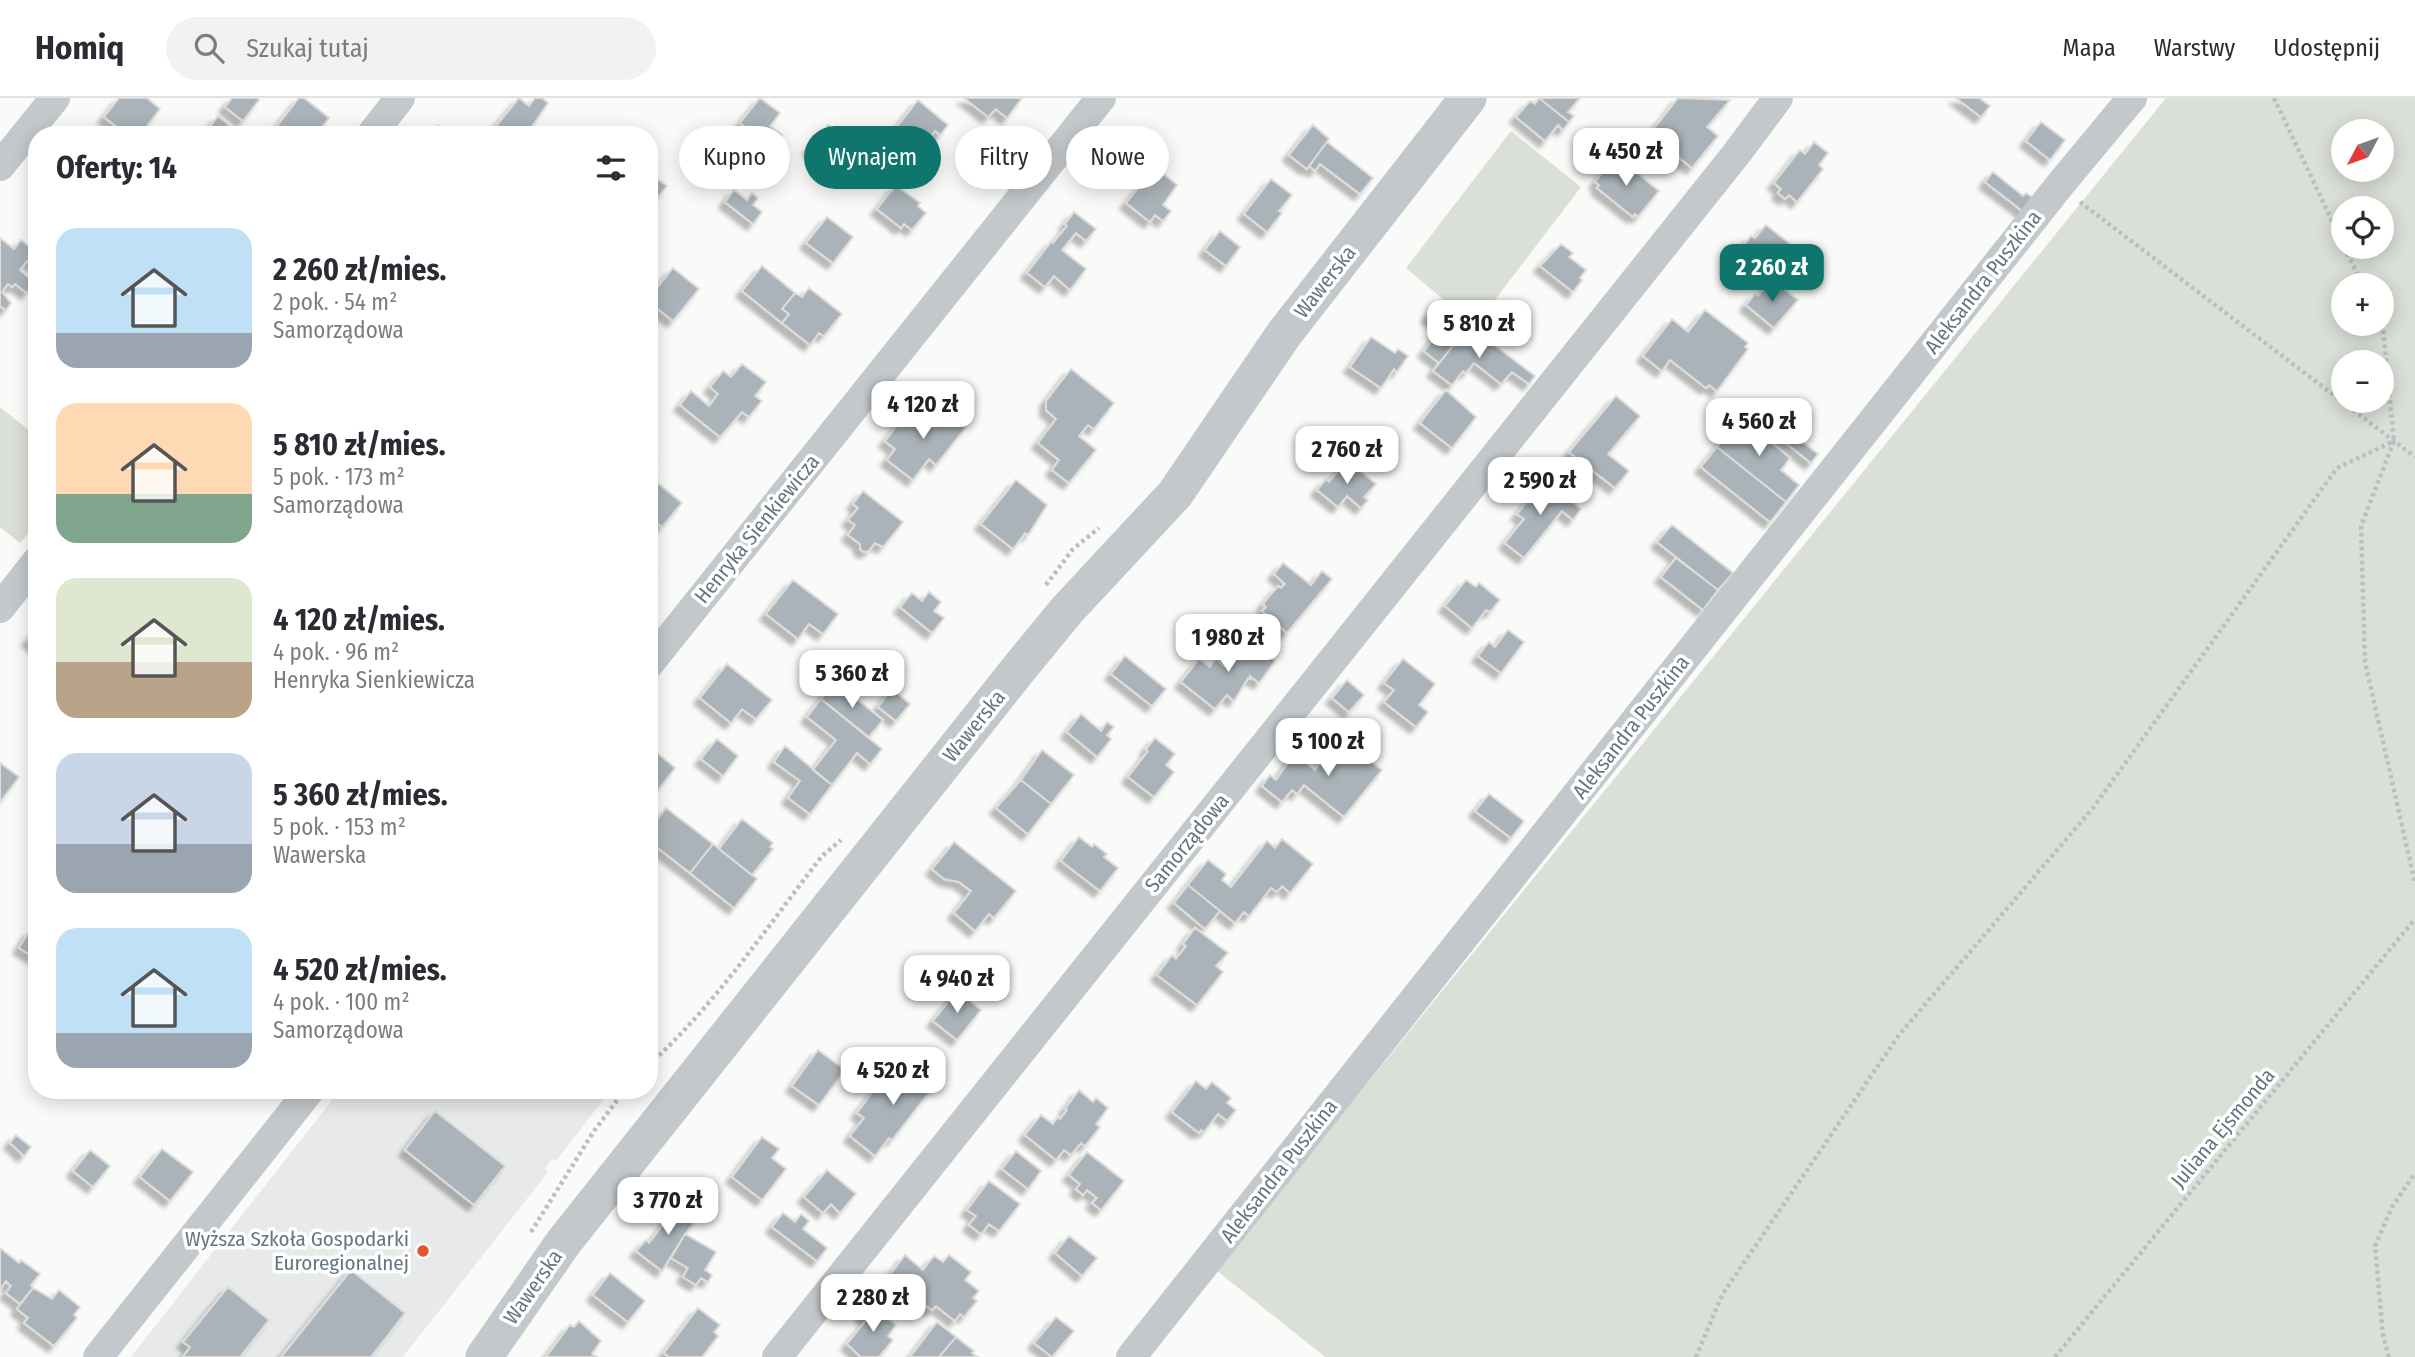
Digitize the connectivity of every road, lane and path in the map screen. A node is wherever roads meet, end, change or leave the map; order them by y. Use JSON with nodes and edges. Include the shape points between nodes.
{"nodes":[{"id":1,"x":55,"y":98,"type":"edge"},
{"id":2,"x":400,"y":98,"type":"edge"},
{"id":3,"x":1101,"y":98,"type":"edge"},
{"id":4,"x":1468,"y":98,"type":"edge"},
{"id":5,"x":1778,"y":98,"type":"edge"},
{"id":6,"x":2132,"y":98,"type":"edge"},
{"id":7,"x":2274,"y":98,"type":"edge"},
{"id":8,"x":32,"y":126,"type":"edge"},
{"id":9,"x":378,"y":126,"type":"edge"},
{"id":10,"x":28,"y":131,"type":"edge"},
{"id":11,"x":0,"y":166,"type":"edge"},
{"id":12,"x":2059,"y":186,"type":"junction"},
{"id":13,"x":2331,"y":219,"type":"edge"},
{"id":14,"x":2384,"y":336,"type":"edge"},
{"id":15,"x":2394,"y":441,"type":"junction"},
{"id":16,"x":2415,"y":457,"type":"edge"},
{"id":17,"x":28,"y":573,"type":"edge"},
{"id":18,"x":0,"y":608,"type":"edge"},
{"id":19,"x":658,"y":653,"type":"edge"},
{"id":20,"x":2415,"y":883,"type":"edge"},
{"id":21,"x":2415,"y":919,"type":"edge"},
{"id":22,"x":303,"y":1099,"type":"edge"},
{"id":23,"x":2415,"y":1174,"type":"edge"},
{"id":24,"x":98,"y":1357,"type":"edge"},
{"id":25,"x":484,"y":1357,"type":"edge"},
{"id":26,"x":777,"y":1357,"type":"edge"},
{"id":27,"x":1131,"y":1357,"type":"edge"},
{"id":28,"x":1696,"y":1357,"type":"edge"},
{"id":29,"x":2054,"y":1357,"type":"edge"},
{"id":30,"x":2389,"y":1357,"type":"edge"}],
"edges":[{"from":1,"to":8,"type":"street"},
{"from":2,"to":9,"type":"street"},
{"from":3,"to":19,"type":"street","name":"Henryka Sienkiewicza"},
{"from":4,"to":25,"type":"street","name":"Wawerska","via":[[1284,334],[1175,494],[1067,610],[1000,692],[588,1212]]},
{"from":5,"to":26,"type":"street","name":"Samorządowa"},
{"from":6,"to":12,"type":"street","name":"Aleksandra Puszkina"},
{"from":7,"to":13,"type":"path"},
{"from":10,"to":11,"type":"street"},
{"from":12,"to":15,"type":"path"},
{"from":12,"to":27,"type":"street","name":"Aleksandra Puszkina"},
{"from":14,"to":15,"type":"path"},
{"from":15,"to":16,"type":"path"},
{"from":15,"to":20,"type":"path","via":[[2361,526],[2365,662]]},
{"from":15,"to":28,"type":"path","via":[[2337,468],[2093,808],[1899,1035],[1722,1295]]},
{"from":17,"to":18,"type":"street"},
{"from":21,"to":29,"type":"path","name":"Juliana Ejsmonda"},
{"from":22,"to":24,"type":"street"},
{"from":23,"to":30,"type":"path","via":[[2392,1207],[2375,1245]]}]}
